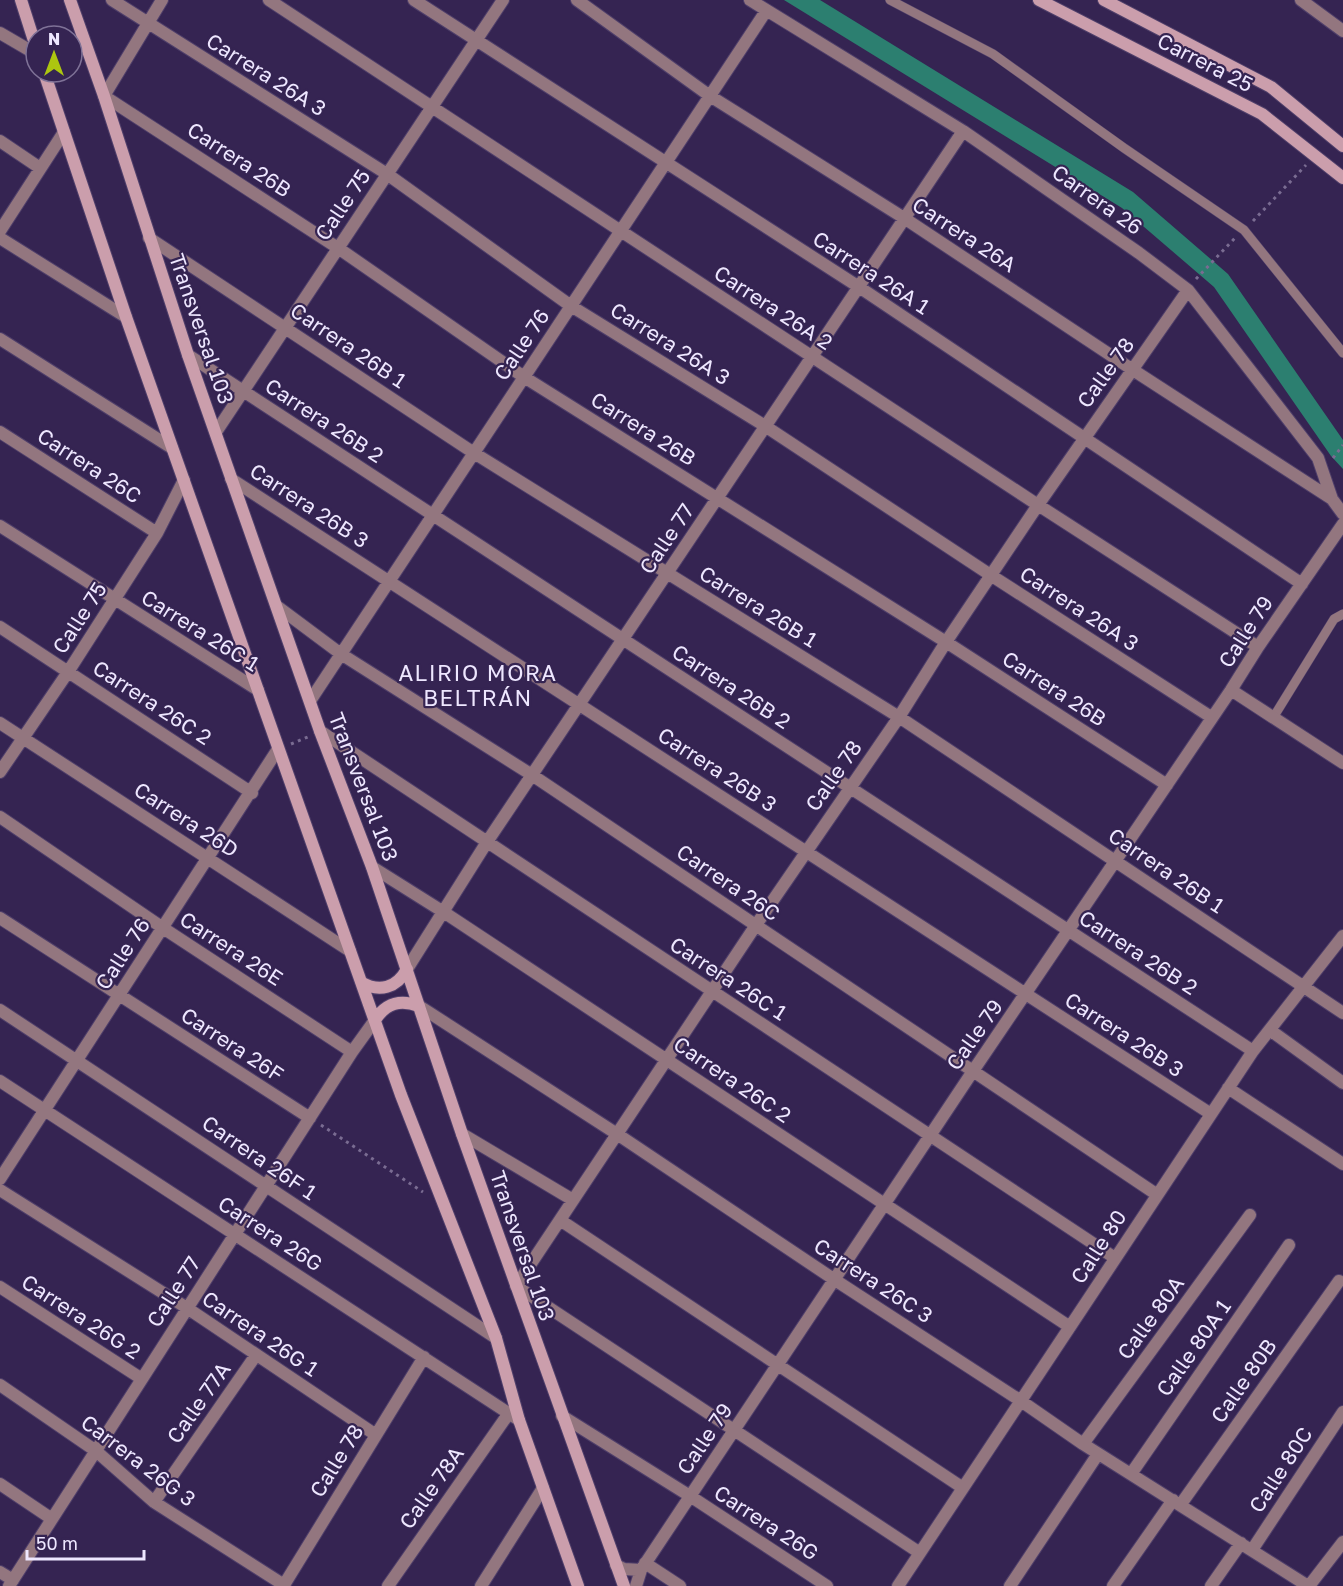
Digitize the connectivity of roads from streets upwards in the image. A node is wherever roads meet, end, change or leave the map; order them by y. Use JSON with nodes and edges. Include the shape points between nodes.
{"nodes":[{"id":1,"x":21,"y":0,"type":"edge"},
{"id":2,"x":70,"y":0,"type":"edge"},
{"id":3,"x":112,"y":0,"type":"edge"},
{"id":4,"x":162,"y":0,"type":"edge"},
{"id":5,"x":268,"y":0,"type":"edge"},
{"id":6,"x":414,"y":0,"type":"edge"},
{"id":7,"x":503,"y":0,"type":"edge"},
{"id":8,"x":577,"y":0,"type":"edge"},
{"id":9,"x":750,"y":0,"type":"edge"},
{"id":10,"x":1039,"y":0,"type":"edge"},
{"id":11,"x":1104,"y":0,"type":"edge"},
{"id":12,"x":1306,"y":1,"type":"edge"},
{"id":13,"x":766,"y":11,"type":"junction"},
{"id":14,"x":147,"y":23,"type":"junction"},
{"id":15,"x":29,"y":24,"type":"edge"},
{"id":16,"x":1343,"y":31,"type":"edge"},
{"id":17,"x":0,"y":33,"type":"edge"},
{"id":18,"x":476,"y":41,"type":"junction"},
{"id":19,"x":24,"y":47,"type":"edge"},
{"id":20,"x":48,"y":84,"type":"edge"},
{"id":21,"x":104,"y":96,"type":"junction"},
{"id":22,"x":710,"y":96,"type":"junction"},
{"id":23,"x":432,"y":107,"type":"junction"},
{"id":24,"x":963,"y":131,"type":"junction"},
{"id":25,"x":64,"y":132,"type":"junction"},
{"id":26,"x":0,"y":141,"type":"edge"},
{"id":27,"x":1343,"y":146,"type":"edge"},
{"id":28,"x":666,"y":163,"type":"junction"},
{"id":29,"x":40,"y":168,"type":"junction"},
{"id":30,"x":387,"y":174,"type":"junction"},
{"id":31,"x":1343,"y":178,"type":"edge"},
{"id":32,"x":904,"y":218,"type":"junction"},
{"id":33,"x":0,"y":231,"type":"edge"},
{"id":34,"x":620,"y":232,"type":"junction"},
{"id":35,"x":0,"y":238,"type":"edge"},
{"id":36,"x":149,"y":238,"type":"junction"},
{"id":37,"x":338,"y":248,"type":"junction"},
{"id":38,"x":859,"y":287,"type":"junction"},
{"id":39,"x":1188,"y":290,"type":"junction"},
{"id":40,"x":571,"y":306,"type":"junction"},
{"id":41,"x":126,"y":317,"type":"junction"},
{"id":42,"x":285,"y":328,"type":"junction"},
{"id":43,"x":0,"y":339,"type":"edge"},
{"id":44,"x":188,"y":355,"type":"junction"},
{"id":45,"x":812,"y":357,"type":"junction"},
{"id":46,"x":1132,"y":370,"type":"junction"},
{"id":47,"x":524,"y":377,"type":"junction"},
{"id":48,"x":243,"y":391,"type":"junction"},
{"id":49,"x":765,"y":426,"type":"junction"},
{"id":50,"x":0,"y":432,"type":"edge"},
{"id":51,"x":216,"y":432,"type":"junction"},
{"id":52,"x":1083,"y":439,"type":"junction"},
{"id":53,"x":172,"y":448,"type":"junction"},
{"id":54,"x":474,"y":453,"type":"junction"},
{"id":55,"x":231,"y":479,"type":"junction"},
{"id":56,"x":184,"y":480,"type":"junction"},
{"id":57,"x":717,"y":499,"type":"junction"},
{"id":58,"x":1332,"y":499,"type":"junction"},
{"id":59,"x":1038,"y":505,"type":"junction"},
{"id":60,"x":1343,"y":514,"type":"edge"},
{"id":61,"x":433,"y":515,"type":"junction"},
{"id":62,"x":1343,"y":524,"type":"edge"},
{"id":63,"x":0,"y":526,"type":"edge"},
{"id":64,"x":157,"y":533,"type":"junction"},
{"id":65,"x":667,"y":574,"type":"junction"},
{"id":66,"x":992,"y":576,"type":"junction"},
{"id":67,"x":389,"y":581,"type":"junction"},
{"id":68,"x":1302,"y":584,"type":"junction"},
{"id":69,"x":115,"y":600,"type":"junction"},
{"id":70,"x":278,"y":606,"type":"junction"},
{"id":71,"x":0,"y":627,"type":"edge"},
{"id":72,"x":623,"y":639,"type":"junction"},
{"id":73,"x":946,"y":642,"type":"junction"},
{"id":74,"x":1258,"y":647,"type":"junction"},
{"id":75,"x":341,"y":654,"type":"junction"},
{"id":76,"x":68,"y":672,"type":"junction"},
{"id":77,"x":258,"y":690,"type":"junction"},
{"id":78,"x":1231,"y":690,"type":"junction"},
{"id":79,"x":310,"y":701,"type":"junction"},
{"id":80,"x":579,"y":704,"type":"junction"},
{"id":81,"x":899,"y":717,"type":"junction"},
{"id":82,"x":1211,"y":717,"type":"junction"},
{"id":83,"x":0,"y":723,"type":"edge"},
{"id":84,"x":320,"y":731,"type":"junction"},
{"id":85,"x":22,"y":737,"type":"junction"},
{"id":86,"x":278,"y":749,"type":"junction"},
{"id":87,"x":1343,"y":762,"type":"edge"},
{"id":88,"x":0,"y":772,"type":"edge"},
{"id":89,"x":532,"y":775,"type":"junction"},
{"id":90,"x":1167,"y":785,"type":"junction"},
{"id":91,"x":849,"y":787,"type":"junction"},
{"id":92,"x":252,"y":793,"type":"junction"},
{"id":93,"x":0,"y":817,"type":"edge"},
{"id":94,"x":487,"y":842,"type":"junction"},
{"id":95,"x":806,"y":852,"type":"junction"},
{"id":96,"x":209,"y":858,"type":"junction"},
{"id":97,"x":1116,"y":862,"type":"junction"},
{"id":98,"x":372,"y":867,"type":"junction"},
{"id":99,"x":442,"y":911,"type":"junction"},
{"id":100,"x":0,"y":918,"type":"edge"},
{"id":101,"x":756,"y":925,"type":"junction"},
{"id":102,"x":163,"y":928,"type":"junction"},
{"id":103,"x":1070,"y":931,"type":"junction"},
{"id":104,"x":1342,"y":940,"type":"edge"},
{"id":105,"x":350,"y":951,"type":"junction"},
{"id":106,"x":407,"y":969,"type":"junction"},
{"id":107,"x":361,"y":982,"type":"junction"},
{"id":108,"x":1304,"y":987,"type":"junction"},
{"id":109,"x":712,"y":991,"type":"junction"},
{"id":110,"x":1027,"y":995,"type":"junction"},
{"id":111,"x":119,"y":996,"type":"junction"},
{"id":112,"x":419,"y":1006,"type":"junction"},
{"id":113,"x":0,"y":1010,"type":"edge"},
{"id":114,"x":1343,"y":1013,"type":"edge"},
{"id":115,"x":375,"y":1020,"type":"junction"},
{"id":116,"x":1270,"y":1030,"type":"junction"},
{"id":117,"x":1253,"y":1051,"type":"junction"},
{"id":118,"x":352,"y":1052,"type":"junction"},
{"id":119,"x":667,"y":1060,"type":"junction"},
{"id":120,"x":77,"y":1061,"type":"junction"},
{"id":121,"x":974,"y":1071,"type":"junction"},
{"id":122,"x":0,"y":1081,"type":"edge"},
{"id":123,"x":1343,"y":1083,"type":"edge"},
{"id":124,"x":1228,"y":1088,"type":"junction"},
{"id":125,"x":45,"y":1110,"type":"junction"},
{"id":126,"x":1211,"y":1114,"type":"junction"},
{"id":127,"x":310,"y":1118,"type":"junction"},
{"id":128,"x":462,"y":1134,"type":"junction"},
{"id":129,"x":617,"y":1134,"type":"junction"},
{"id":130,"x":931,"y":1136,"type":"junction"},
{"id":131,"x":1343,"y":1164,"type":"edge"},
{"id":132,"x":0,"y":1179,"type":"edge"},
{"id":133,"x":266,"y":1186,"type":"junction"},
{"id":134,"x":0,"y":1190,"type":"edge"},
{"id":135,"x":1156,"y":1194,"type":"junction"},
{"id":136,"x":573,"y":1200,"type":"junction"},
{"id":137,"x":886,"y":1205,"type":"junction"},
{"id":138,"x":1250,"y":1215,"type":"dead end"},
{"id":139,"x":560,"y":1220,"type":"junction"},
{"id":140,"x":235,"y":1234,"type":"junction"},
{"id":141,"x":1289,"y":1245,"type":"dead end"},
{"id":142,"x":1115,"y":1258,"type":"junction"},
{"id":143,"x":835,"y":1280,"type":"junction"},
{"id":144,"x":1339,"y":1281,"type":"dead end"},
{"id":145,"x":516,"y":1286,"type":"junction"},
{"id":146,"x":0,"y":1287,"type":"edge"},
{"id":147,"x":187,"y":1308,"type":"junction"},
{"id":148,"x":1070,"y":1327,"type":"junction"},
{"id":149,"x":496,"y":1338,"type":"junction"},
{"id":150,"x":256,"y":1355,"type":"junction"},
{"id":151,"x":424,"y":1357,"type":"junction"},
{"id":152,"x":779,"y":1364,"type":"junction"},
{"id":153,"x":142,"y":1379,"type":"junction"},
{"id":154,"x":0,"y":1385,"type":"edge"},
{"id":155,"x":1021,"y":1401,"type":"junction"},
{"id":156,"x":1343,"y":1412,"type":"edge"},
{"id":157,"x":514,"y":1416,"type":"junction"},
{"id":158,"x":562,"y":1416,"type":"junction"},
{"id":159,"x":735,"y":1430,"type":"junction"},
{"id":160,"x":376,"y":1435,"type":"junction"},
{"id":161,"x":1083,"y":1444,"type":"junction"},
{"id":162,"x":96,"y":1451,"type":"junction"},
{"id":163,"x":1098,"y":1454,"type":"junction"},
{"id":164,"x":1131,"y":1474,"type":"junction"},
{"id":165,"x":0,"y":1484,"type":"edge"},
{"id":166,"x":543,"y":1488,"type":"junction"},
{"id":167,"x":963,"y":1488,"type":"junction"},
{"id":168,"x":690,"y":1496,"type":"junction"},
{"id":169,"x":154,"y":1502,"type":"junction"},
{"id":170,"x":1177,"y":1502,"type":"junction"},
{"id":171,"x":52,"y":1519,"type":"junction"},
{"id":172,"x":1343,"y":1542,"type":"edge"},
{"id":173,"x":1246,"y":1547,"type":"junction"},
{"id":174,"x":920,"y":1553,"type":"junction"},
{"id":175,"x":616,"y":1565,"type":"junction"},
{"id":176,"x":643,"y":1566,"type":"junction"},
{"id":177,"x":0,"y":1572,"type":"edge"},
{"id":178,"x":10,"y":1583,"type":"edge"},
{"id":179,"x":284,"y":1585,"type":"edge"},
{"id":180,"x":388,"y":1586,"type":"edge"},
{"id":181,"x":481,"y":1586,"type":"edge"},
{"id":182,"x":577,"y":1586,"type":"edge"},
{"id":183,"x":624,"y":1586,"type":"edge"},
{"id":184,"x":636,"y":1586,"type":"edge"},
{"id":185,"x":680,"y":1586,"type":"edge"},
{"id":186,"x":827,"y":1586,"type":"edge"},
{"id":187,"x":898,"y":1586,"type":"edge"},
{"id":188,"x":1010,"y":1586,"type":"edge"},
{"id":189,"x":1113,"y":1586,"type":"edge"},
{"id":190,"x":1211,"y":1586,"type":"edge"},
{"id":191,"x":1309,"y":1586,"type":"edge"}],
"edges":[{"from":1,"to":15,"type":"street"},
{"from":2,"to":21,"type":"street","name":"Transversal 103"},
{"from":3,"to":14,"type":"street","name":"Carrera 26A 3"},
{"from":4,"to":14,"type":"street"},
{"from":5,"to":23,"type":"street","name":"Carrera 26A 2"},
{"from":6,"to":18,"type":"street","name":"Carrera 26A 1"},
{"from":7,"to":18,"type":"street","name":"Calle 75"},
{"from":8,"to":22,"type":"street","name":"Carrera 26A"},
{"from":9,"to":13,"type":"street","name":"Carrera 26"},
{"from":10,"to":31,"type":"street","name":"Carrera 25","via":[[1262,114]]},
{"from":11,"to":27,"type":"street","name":"Carrera 25","via":[[1270,87]]},
{"from":12,"to":16,"type":"street"},
{"from":13,"to":22,"type":"street","name":"Calle 76"},
{"from":13,"to":24,"type":"street","name":"Carrera 26"},
{"from":14,"to":21,"type":"street"},
{"from":14,"to":30,"type":"street","name":"Carrera 26A 3"},
{"from":17,"to":19,"type":"street"},
{"from":18,"to":23,"type":"street","name":"Calle 75"},
{"from":18,"to":28,"type":"street","name":"Carrera 26A 1"},
{"from":20,"to":25,"type":"street"},
{"from":21,"to":36,"type":"street","name":"Transversal 103"},
{"from":21,"to":37,"type":"street","name":"Carrera 26B"},
{"from":22,"to":28,"type":"street","name":"Calle 76"},
{"from":22,"to":32,"type":"street","name":"Carrera 26A"},
{"from":23,"to":30,"type":"street","name":"Calle 75"},
{"from":23,"to":34,"type":"street","name":"Carrera 26A 2"},
{"from":24,"to":32,"type":"street","name":"Calle 77"},
{"from":24,"to":39,"type":"street","name":"Carrera 26"},
{"from":25,"to":29,"type":"street"},
{"from":25,"to":41,"type":"street"},
{"from":26,"to":29,"type":"street"},
{"from":28,"to":34,"type":"street","name":"Calle 76"},
{"from":28,"to":38,"type":"street","name":"Carrera 26A 1"},
{"from":29,"to":33,"type":"street"},
{"from":30,"to":37,"type":"street","name":"Calle 75"},
{"from":30,"to":40,"type":"street","name":"Carrera 26A 3"},
{"from":32,"to":38,"type":"street","name":"Calle 77"},
{"from":32,"to":46,"type":"street","name":"Carrera 26A"},
{"from":34,"to":40,"type":"street","name":"Calle 76"},
{"from":34,"to":45,"type":"street","name":"Carrera 26A 2"},
{"from":35,"to":41,"type":"street"},
{"from":36,"to":42,"type":"street","name":"Carrera 26B 1"},
{"from":36,"to":44,"type":"street","name":"Transversal 103"},
{"from":37,"to":42,"type":"street","name":"Calle 75"},
{"from":37,"to":47,"type":"street","name":"Carrera 26B"},
{"from":38,"to":45,"type":"street","name":"Calle 77"},
{"from":38,"to":52,"type":"street","name":"Carrera 26A 1"},
{"from":39,"to":46,"type":"street","name":"Calle 78"},
{"from":39,"to":58,"type":"street","name":"Carrera 26","via":[[1318,458]]},
{"from":40,"to":47,"type":"street","name":"Calle 76"},
{"from":40,"to":49,"type":"street","name":"Carrera 26A 3"},
{"from":41,"to":53,"type":"street"},
{"from":42,"to":48,"type":"street","name":"Calle 75"},
{"from":42,"to":54,"type":"street","name":"Carrera 26B 1"},
{"from":43,"to":53,"type":"street"},
{"from":44,"to":48,"type":"street","name":"Carrera 26B 2"},
{"from":44,"to":51,"type":"street","name":"Transversal 103"},
{"from":45,"to":49,"type":"street","name":"Calle 77"},
{"from":45,"to":59,"type":"street","name":"Carrera 26A 2"},
{"from":46,"to":52,"type":"street","name":"Calle 78"},
{"from":46,"to":58,"type":"street","name":"Carrera 26A"},
{"from":47,"to":54,"type":"street","name":"Calle 76"},
{"from":47,"to":57,"type":"street","name":"Carrera 26B"},
{"from":48,"to":51,"type":"street","name":"Calle 75"},
{"from":48,"to":61,"type":"street","name":"Carrera 26B 2"},
{"from":49,"to":57,"type":"street","name":"Calle 77"},
{"from":49,"to":66,"type":"street","name":"Carrera 26A 3"},
{"from":50,"to":64,"type":"street","name":"Carrera 26C"},
{"from":51,"to":55,"type":"street","name":"Transversal 103"},
{"from":52,"to":59,"type":"street","name":"Calle 78"},
{"from":52,"to":68,"type":"street","name":"Carrera 26A 1"},
{"from":53,"to":56,"type":"street"},
{"from":54,"to":61,"type":"street","name":"Calle 76"},
{"from":54,"to":65,"type":"street","name":"Carrera 26B 1"},
{"from":55,"to":67,"type":"street","name":"Carrera 26B 3"},
{"from":55,"to":70,"type":"street","name":"Transversal 103"},
{"from":56,"to":64,"type":"street","name":"Calle 75"},
{"from":56,"to":77,"type":"street"},
{"from":57,"to":65,"type":"street","name":"Calle 77"},
{"from":57,"to":73,"type":"street","name":"Carrera 26B"},
{"from":58,"to":60,"type":"street","name":"Carrera 26"},
{"from":59,"to":66,"type":"street","name":"Calle 78"},
{"from":59,"to":74,"type":"street","name":"Carrera 26A 2"},
{"from":61,"to":67,"type":"street","name":"Calle 76"},
{"from":61,"to":72,"type":"street","name":"Carrera 26B 2"},
{"from":62,"to":68,"type":"street","name":"Calle 79"},
{"from":63,"to":69,"type":"street","name":"Carrera 26C 1"},
{"from":64,"to":69,"type":"street","name":"Calle 75"},
{"from":65,"to":72,"type":"street","name":"Calle 77"},
{"from":65,"to":81,"type":"street","name":"Carrera 26B 1"},
{"from":66,"to":73,"type":"street","name":"Calle 78"},
{"from":66,"to":82,"type":"street","name":"Carrera 26A 3"},
{"from":67,"to":75,"type":"street","name":"Calle 76"},
{"from":67,"to":80,"type":"street","name":"Carrera 26B 3"},
{"from":68,"to":74,"type":"street","name":"Calle 79"},
{"from":69,"to":76,"type":"street","name":"Calle 75"},
{"from":69,"to":77,"type":"street","name":"Carrera 26C 1"},
{"from":70,"to":75,"type":"street","name":"Carrera 26C"},
{"from":70,"to":79,"type":"street","name":"Transversal 103"},
{"from":71,"to":76,"type":"street","name":"Carrera 26C 2"},
{"from":72,"to":80,"type":"street","name":"Calle 77"},
{"from":72,"to":91,"type":"street","name":"Carrera 26B 2"},
{"from":73,"to":81,"type":"street","name":"Calle 78"},
{"from":73,"to":90,"type":"street","name":"Carrera 26B"},
{"from":74,"to":78,"type":"street","name":"Calle 79"},
{"from":75,"to":79,"type":"street","name":"Calle 76"},
{"from":75,"to":89,"type":"street","name":"Carrera 26C"},
{"from":76,"to":85,"type":"street","name":"Calle 75"},
{"from":76,"to":92,"type":"street","name":"Carrera 26C 2"},
{"from":77,"to":86,"type":"street"},
{"from":78,"to":82,"type":"street","name":"Calle 79"},
{"from":78,"to":87,"type":"street"},
{"from":79,"to":84,"type":"street","name":"Transversal 103"},
{"from":80,"to":89,"type":"street","name":"Calle 77"},
{"from":80,"to":95,"type":"street","name":"Carrera 26B 3"},
{"from":81,"to":91,"type":"street","name":"Calle 78"},
{"from":81,"to":97,"type":"street","name":"Carrera 26B 1"},
{"from":82,"to":90,"type":"street","name":"Calle 79"},
{"from":83,"to":85,"type":"street","name":"Carrera 26D"},
{"from":84,"to":94,"type":"street","name":"Carrera 26C 1"},
{"from":84,"to":98,"type":"street","name":"Transversal 103"},
{"from":85,"to":88,"type":"street","name":"Calle 75"},
{"from":85,"to":96,"type":"street","name":"Carrera 26D"},
{"from":86,"to":92,"type":"street","name":"Calle 76"},
{"from":86,"to":105,"type":"street"},
{"from":89,"to":94,"type":"street","name":"Calle 77"},
{"from":89,"to":101,"type":"street","name":"Carrera 26C"},
{"from":90,"to":97,"type":"street","name":"Calle 79"},
{"from":91,"to":95,"type":"street","name":"Calle 78"},
{"from":91,"to":103,"type":"street","name":"Carrera 26B 2"},
{"from":92,"to":96,"type":"street","name":"Calle 76"},
{"from":93,"to":102,"type":"street","name":"Carrera 26E"},
{"from":94,"to":99,"type":"street","name":"Calle 77"},
{"from":94,"to":109,"type":"street","name":"Carrera 26C 1"},
{"from":95,"to":101,"type":"street","name":"Calle 78"},
{"from":95,"to":110,"type":"street","name":"Carrera 26B 3"},
{"from":96,"to":102,"type":"street","name":"Calle 76"},
{"from":96,"to":105,"type":"street","name":"Carrera 26D"},
{"from":97,"to":103,"type":"street","name":"Calle 79"},
{"from":97,"to":108,"type":"street","name":"Carrera 26B 1"},
{"from":98,"to":99,"type":"street","name":"Carrera 26C 2"},
{"from":98,"to":106,"type":"street","name":"Transversal 103"},
{"from":99,"to":106,"type":"street","name":"Calle 77"},
{"from":99,"to":119,"type":"street","name":"Carrera 26C 2"},
{"from":100,"to":111,"type":"street","name":"Carrera 26F"},
{"from":101,"to":109,"type":"street","name":"Calle 78"},
{"from":101,"to":121,"type":"street","name":"Carrera 26C"},
{"from":102,"to":111,"type":"street","name":"Calle 76"},
{"from":102,"to":118,"type":"street","name":"Carrera 26E"},
{"from":103,"to":110,"type":"street","name":"Calle 79"},
{"from":103,"to":117,"type":"street","name":"Carrera 26B 2"},
{"from":104,"to":108,"type":"street","name":"Calle 80"},
{"from":105,"to":107,"type":"street"},
{"from":106,"to":107,"type":"street","via":[[391,986],[375,988]]},
{"from":106,"to":112,"type":"street","name":"Transversal 103"},
{"from":107,"to":115,"type":"street"},
{"from":108,"to":114,"type":"street","name":"Carrera 26B 1"},
{"from":108,"to":116,"type":"street","name":"Calle 80"},
{"from":109,"to":119,"type":"street","name":"Calle 78"},
{"from":109,"to":130,"type":"street","name":"Carrera 26C 1"},
{"from":110,"to":121,"type":"street","name":"Calle 79"},
{"from":110,"to":126,"type":"street","name":"Carrera 26B 3"},
{"from":111,"to":120,"type":"street","name":"Calle 76"},
{"from":111,"to":127,"type":"street","name":"Carrera 26F"},
{"from":112,"to":115,"type":"street","via":[[409,1002],[389,1005]]},
{"from":112,"to":128,"type":"street","name":"Transversal 103"},
{"from":112,"to":129,"type":"street","name":"Carrera 26C 3"},
{"from":113,"to":120,"type":"street","name":"Carrera 26F 1"},
{"from":115,"to":118,"type":"street","name":"Calle 77"},
{"from":115,"to":149,"type":"street"},
{"from":116,"to":117,"type":"street","name":"Calle 80"},
{"from":116,"to":123,"type":"street"},
{"from":117,"to":124,"type":"street","name":"Calle 80"},
{"from":118,"to":127,"type":"street","name":"Calle 77"},
{"from":119,"to":129,"type":"street","name":"Calle 78"},
{"from":119,"to":137,"type":"street","name":"Carrera 26C 2"},
{"from":120,"to":125,"type":"street","name":"Calle 76"},
{"from":120,"to":133,"type":"street","name":"Carrera 26F 1"},
{"from":121,"to":130,"type":"street","name":"Calle 79"},
{"from":121,"to":135,"type":"street","name":"Carrera 26C"},
{"from":122,"to":125,"type":"street","name":"Carrera 26G"},
{"from":124,"to":126,"type":"street","name":"Calle 80"},
{"from":124,"to":131,"type":"street"},
{"from":125,"to":132,"type":"street","name":"Calle 76"},
{"from":125,"to":140,"type":"street","name":"Carrera 26G"},
{"from":126,"to":135,"type":"street","name":"Calle 80"},
{"from":127,"to":133,"type":"street","name":"Calle 77"},
{"from":128,"to":136,"type":"street"},
{"from":128,"to":145,"type":"street","name":"Transversal 103"},
{"from":129,"to":136,"type":"street","name":"Calle 78"},
{"from":129,"to":143,"type":"street","name":"Carrera 26C 3"},
{"from":130,"to":137,"type":"street","name":"Calle 79"},
{"from":130,"to":142,"type":"street","name":"Carrera 26C 1"},
{"from":133,"to":140,"type":"street","name":"Calle 77"},
{"from":133,"to":149,"type":"street","name":"Carrera 26F 1"},
{"from":134,"to":147,"type":"street","name":"Carrera 26G 1"},
{"from":135,"to":142,"type":"street","name":"Calle 80"},
{"from":136,"to":139,"type":"street","name":"Calle 78"},
{"from":137,"to":143,"type":"street","name":"Calle 79"},
{"from":137,"to":148,"type":"street","name":"Carrera 26C 2"},
{"from":138,"to":161,"type":"street","name":"Calle 80A"},
{"from":139,"to":145,"type":"street","name":"Calle 78"},
{"from":139,"to":152,"type":"street"},
{"from":140,"to":147,"type":"street","name":"Calle 77"},
{"from":140,"to":151,"type":"street","name":"Carrera 26G"},
{"from":141,"to":164,"type":"street","name":"Calle 80A 1"},
{"from":142,"to":148,"type":"street","name":"Calle 80"},
{"from":143,"to":152,"type":"street","name":"Calle 79"},
{"from":143,"to":155,"type":"street","name":"Carrera 26C 3"},
{"from":144,"to":170,"type":"street","name":"Calle 80B"},
{"from":145,"to":158,"type":"street","name":"Transversal 103"},
{"from":145,"to":159,"type":"street"},
{"from":146,"to":153,"type":"street","name":"Carrera 26G 2"},
{"from":147,"to":150,"type":"street","name":"Carrera 26G 1"},
{"from":147,"to":153,"type":"street","name":"Calle 77"},
{"from":148,"to":155,"type":"street","name":"Calle 80"},
{"from":149,"to":157,"type":"street"},
{"from":150,"to":160,"type":"street","name":"Carrera 26G 1"},
{"from":150,"to":169,"type":"street","name":"Calle 77A"},
{"from":151,"to":157,"type":"street","name":"Carrera 26G"},
{"from":151,"to":160,"type":"street","name":"Calle 78"},
{"from":152,"to":159,"type":"street","name":"Calle 79"},
{"from":152,"to":167,"type":"street"},
{"from":153,"to":162,"type":"street","name":"Calle 77"},
{"from":154,"to":162,"type":"street","name":"Carrera 26G 3"},
{"from":155,"to":161,"type":"street","name":"Carrera 26C 3"},
{"from":155,"to":167,"type":"street","name":"Calle 80"},
{"from":156,"to":173,"type":"street","name":"Calle 80C"},
{"from":157,"to":166,"type":"street"},
{"from":157,"to":180,"type":"street","name":"Calle 78A"},
{"from":158,"to":168,"type":"street","name":"Carrera 26G"},
{"from":158,"to":175,"type":"street","name":"Transversal 103"},
{"from":159,"to":168,"type":"street","name":"Calle 79"},
{"from":159,"to":174,"type":"street"},
{"from":160,"to":179,"type":"street","name":"Calle 78"},
{"from":161,"to":163,"type":"street","name":"Carrera 26C 3"},
{"from":162,"to":169,"type":"street","name":"Carrera 26G 3"},
{"from":162,"to":171,"type":"street","name":"Calle 77"},
{"from":163,"to":164,"type":"street","name":"Carrera 26C 3"},
{"from":163,"to":188,"type":"street"},
{"from":164,"to":170,"type":"street","name":"Carrera 26C 3"},
{"from":165,"to":171,"type":"street"},
{"from":166,"to":181,"type":"street"},
{"from":166,"to":182,"type":"street"},
{"from":167,"to":174,"type":"street","name":"Calle 80"},
{"from":168,"to":176,"type":"street","name":"Calle 79"},
{"from":168,"to":186,"type":"street","name":"Carrera 26G"},
{"from":169,"to":179,"type":"street","name":"Carrera 26G 3"},
{"from":170,"to":173,"type":"street","name":"Carrera 26C 3"},
{"from":170,"to":189,"type":"street","name":"Calle 80B"},
{"from":171,"to":178,"type":"street","name":"Calle 77"},
{"from":172,"to":191,"type":"street"},
{"from":173,"to":190,"type":"street","name":"Calle 80C"},
{"from":173,"to":191,"type":"street","name":"Carrera 26C 3"},
{"from":174,"to":187,"type":"street","name":"Calle 80"},
{"from":175,"to":176,"type":"street","via":[[624,1569]]},
{"from":175,"to":183,"type":"street","name":"Transversal 103"},
{"from":176,"to":184,"type":"street","name":"Calle 79"},
{"from":176,"to":185,"type":"street"},
{"from":177,"to":178,"type":"street"}]}
